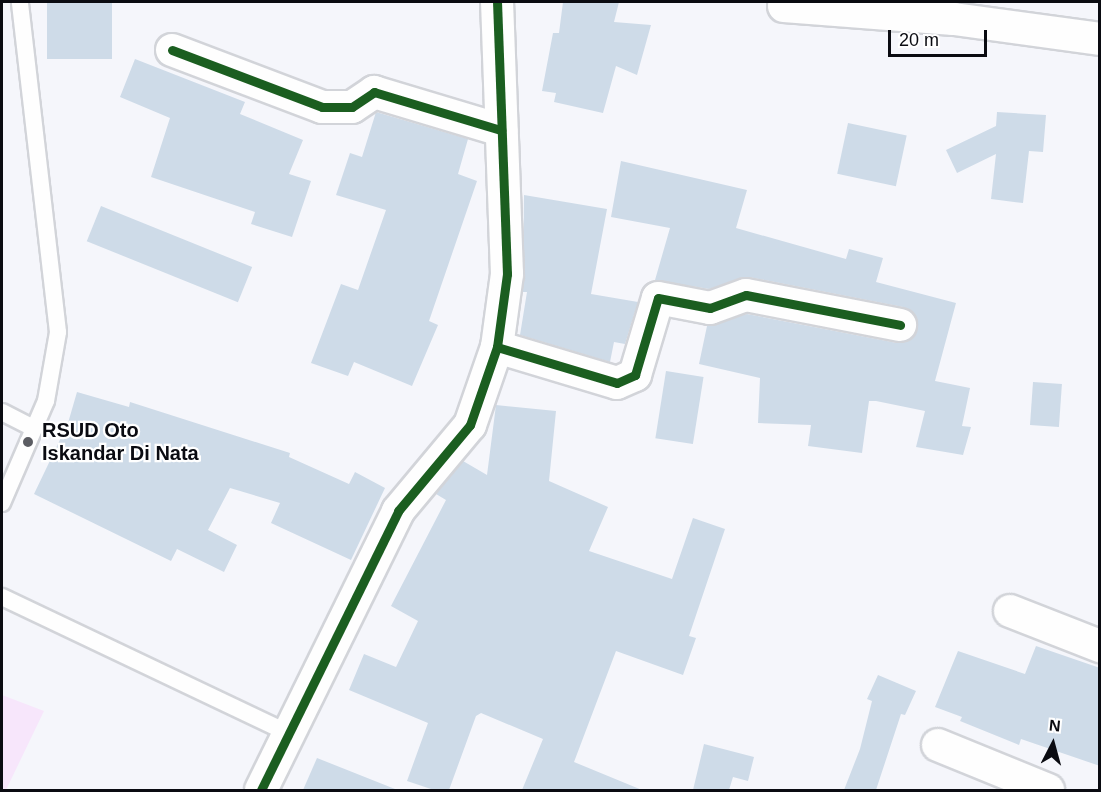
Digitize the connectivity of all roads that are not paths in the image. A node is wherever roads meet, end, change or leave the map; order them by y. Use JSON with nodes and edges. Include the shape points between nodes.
{"nodes":[{"id":1,"x":20,"y":2,"type":"edge"},
{"id":2,"x":497,"y":2,"type":"edge"},
{"id":3,"x":784,"y":6,"type":"dead end"},
{"id":4,"x":956,"y":10,"type":"edge"},
{"id":5,"x":1100,"y":39,"type":"edge"},
{"id":6,"x":172,"y":50,"type":"dead end"},
{"id":7,"x":501,"y":130,"type":"junction"},
{"id":8,"x":900,"y":325,"type":"dead end"},
{"id":9,"x":497,"y":347,"type":"junction"},
{"id":10,"x":2,"y":411,"type":"edge"},
{"id":11,"x":34,"y":428,"type":"junction"},
{"id":12,"x":6,"y":480,"type":"edge"},
{"id":13,"x":2,"y":503,"type":"edge"},
{"id":14,"x":2,"y":597,"type":"edge"},
{"id":15,"x":1010,"y":611,"type":"dead end"},
{"id":16,"x":1100,"y":646,"type":"edge"},
{"id":17,"x":288,"y":733,"type":"junction"},
{"id":18,"x":938,"y":745,"type":"dead end"},
{"id":19,"x":261,"y":790,"type":"edge"},
{"id":20,"x":1048,"y":790,"type":"edge"}],
"edges":[{"from":1,"to":11,"type":"lane","via":[[58,332],[46,401]]},
{"from":2,"to":7,"type":"street"},
{"from":3,"to":4,"type":"street"},
{"from":4,"to":5,"type":"street"},
{"from":6,"to":7,"type":"street","via":[[322,107],[352,107],[374,92]]},
{"from":7,"to":9,"type":"street","via":[[507,274]]},
{"from":8,"to":9,"type":"street","via":[[746,295],[710,308],[658,298],[634,375],[617,383]]},
{"from":9,"to":17,"type":"street","via":[[470,425],[398,512]]},
{"from":10,"to":11,"type":"lane"},
{"from":11,"to":12,"type":"lane"},
{"from":12,"to":13,"type":"lane"},
{"from":14,"to":17,"type":"lane"},
{"from":15,"to":16,"type":"street"},
{"from":17,"to":19,"type":"street"},
{"from":18,"to":20,"type":"street"}]}
